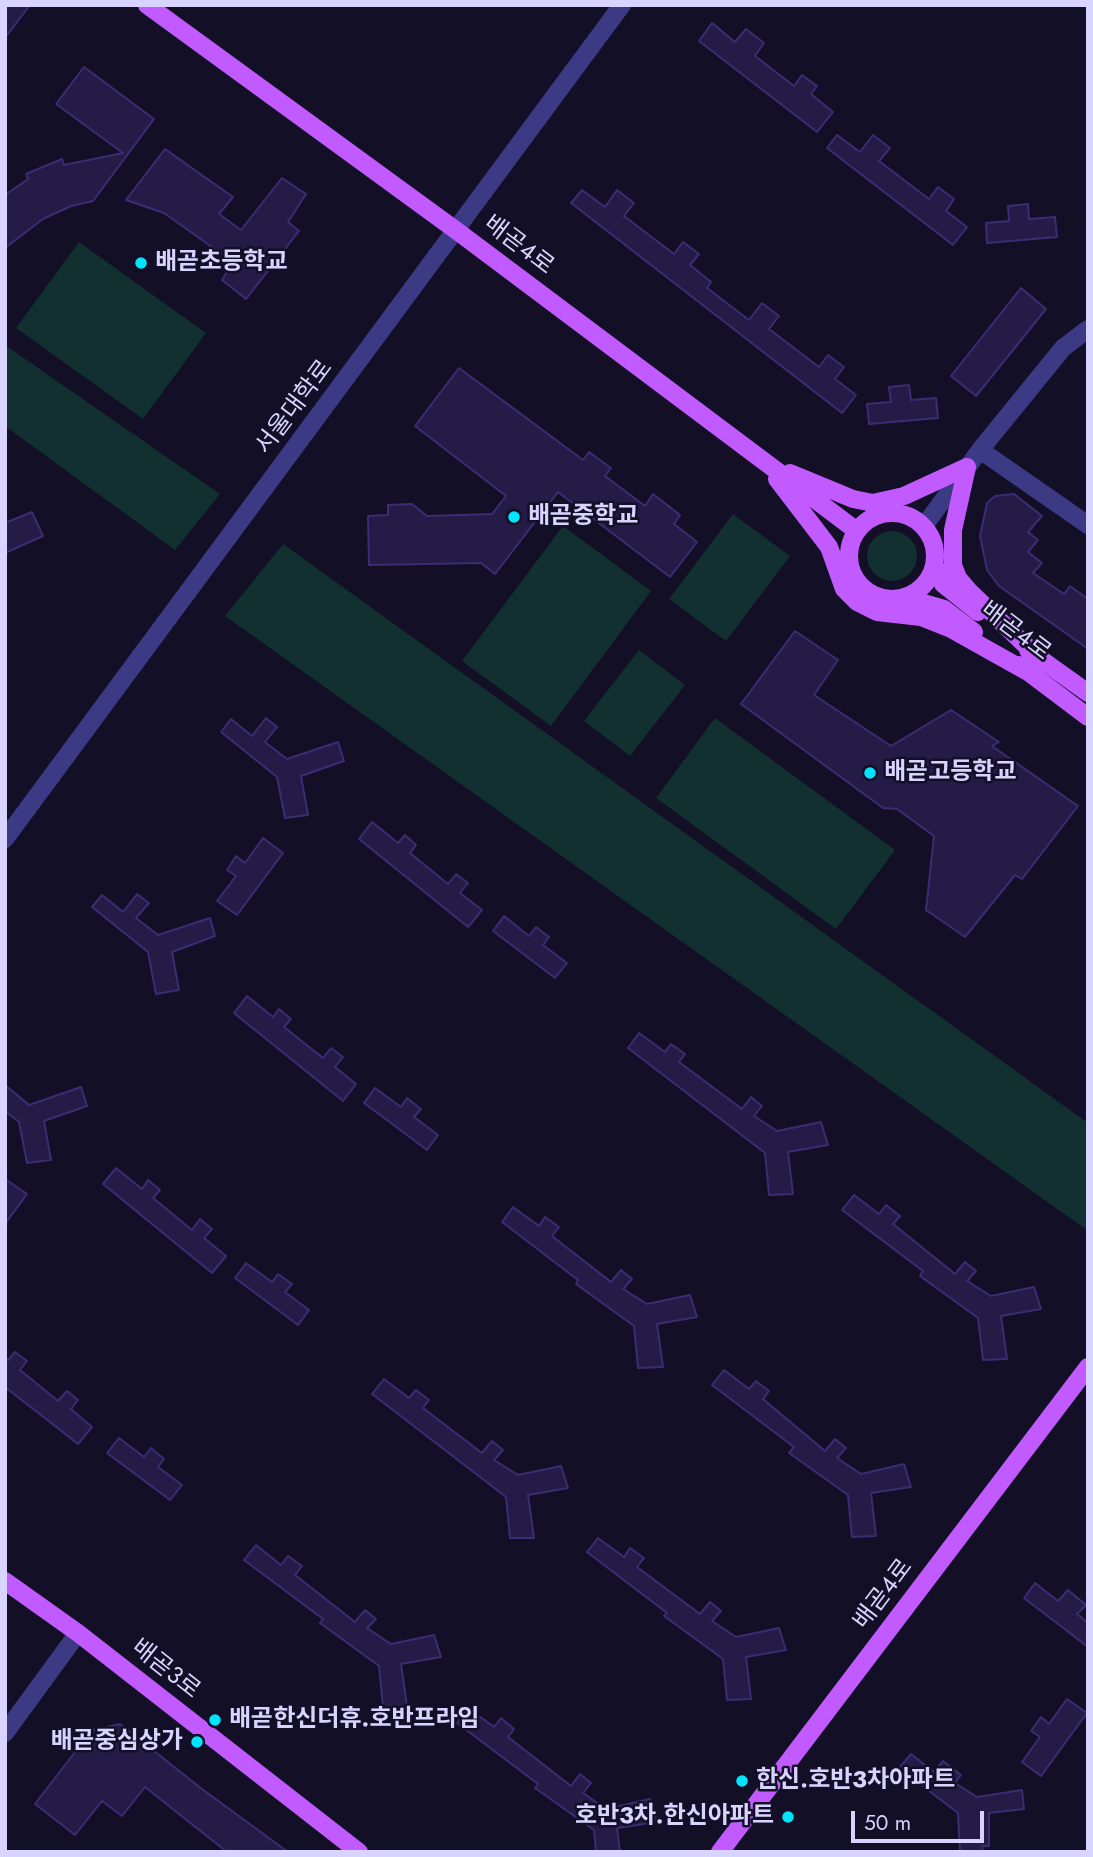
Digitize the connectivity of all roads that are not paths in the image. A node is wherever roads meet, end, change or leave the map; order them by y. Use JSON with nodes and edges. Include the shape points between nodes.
{"nodes":[{"id":1,"x":147,"y":5,"type":"edge"},
{"id":2,"x":622,"y":5,"type":"edge"},
{"id":3,"x":457,"y":231,"type":"junction"},
{"id":4,"x":1088,"y":329,"type":"edge"},
{"id":5,"x":980,"y":450,"type":"junction"},
{"id":6,"x":765,"y":462,"type":"junction"},
{"id":7,"x":967,"y":467,"type":"junction"},
{"id":8,"x":1088,"y":525,"type":"edge"},
{"id":9,"x":924,"y":526,"type":"junction"},
{"id":10,"x":857,"y":531,"type":"junction"},
{"id":11,"x":935,"y":566,"type":"junction"},
{"id":12,"x":906,"y":598,"type":"junction"},
{"id":13,"x":1032,"y":664,"type":"junction"},
{"id":14,"x":1088,"y":693,"type":"edge"},
{"id":15,"x":1088,"y":717,"type":"edge"},
{"id":16,"x":5,"y":839,"type":"edge"},
{"id":17,"x":1088,"y":1367,"type":"edge"},
{"id":18,"x":5,"y":1581,"type":"edge"},
{"id":19,"x":78,"y":1633,"type":"junction"},
{"id":20,"x":5,"y":1733,"type":"edge"},
{"id":21,"x":359,"y":1852,"type":"edge"},
{"id":22,"x":720,"y":1852,"type":"edge"}],
"edges":[{"from":1,"to":3,"type":"main road","name":"배곧4로"},
{"from":2,"to":3,"type":"street","name":"서울대학로"},
{"from":3,"to":6,"type":"main road","name":"배곧4로"},
{"from":3,"to":16,"type":"street","name":"서울대학로"},
{"from":4,"to":5,"type":"street","via":[[1063,348]]},
{"from":5,"to":7,"type":"street"},
{"from":5,"to":8,"type":"street"},
{"from":6,"to":7,"type":"main road","via":[[873,503],[904,496]]},
{"from":6,"to":10,"type":"main road","name":"배곧4로"},
{"from":6,"to":13,"type":"main road","via":[[829,547],[844,589],[857,602],[877,612],[921,617]]},
{"from":7,"to":9,"type":"street"},
{"from":7,"to":13,"type":"main road","via":[[953,530],[953,565],[958,578]]},
{"from":9,"to":10,"type":"main road","via":[[900,513],[885,513],[872,517]]},
{"from":9,"to":11,"type":"main road","via":[[936,551]]},
{"from":10,"to":12,"type":"main road","via":[[849,550],[855,579],[877,597]]},
{"from":11,"to":12,"type":"main road","via":[[925,584]]},
{"from":11,"to":13,"type":"main road","name":"배곧4로","via":[[943,584]]},
{"from":12,"to":13,"type":"main road","name":"배곧4로","via":[[944,609]]},
{"from":13,"to":14,"type":"main road","name":"배곧4로"},
{"from":13,"to":15,"type":"main road","name":"배곧4로"},
{"from":17,"to":22,"type":"main road","name":"배곧4로"},
{"from":18,"to":19,"type":"main road","name":"배곧3로"},
{"from":19,"to":20,"type":"street"},
{"from":19,"to":21,"type":"main road","name":"배곧3로"}]}
